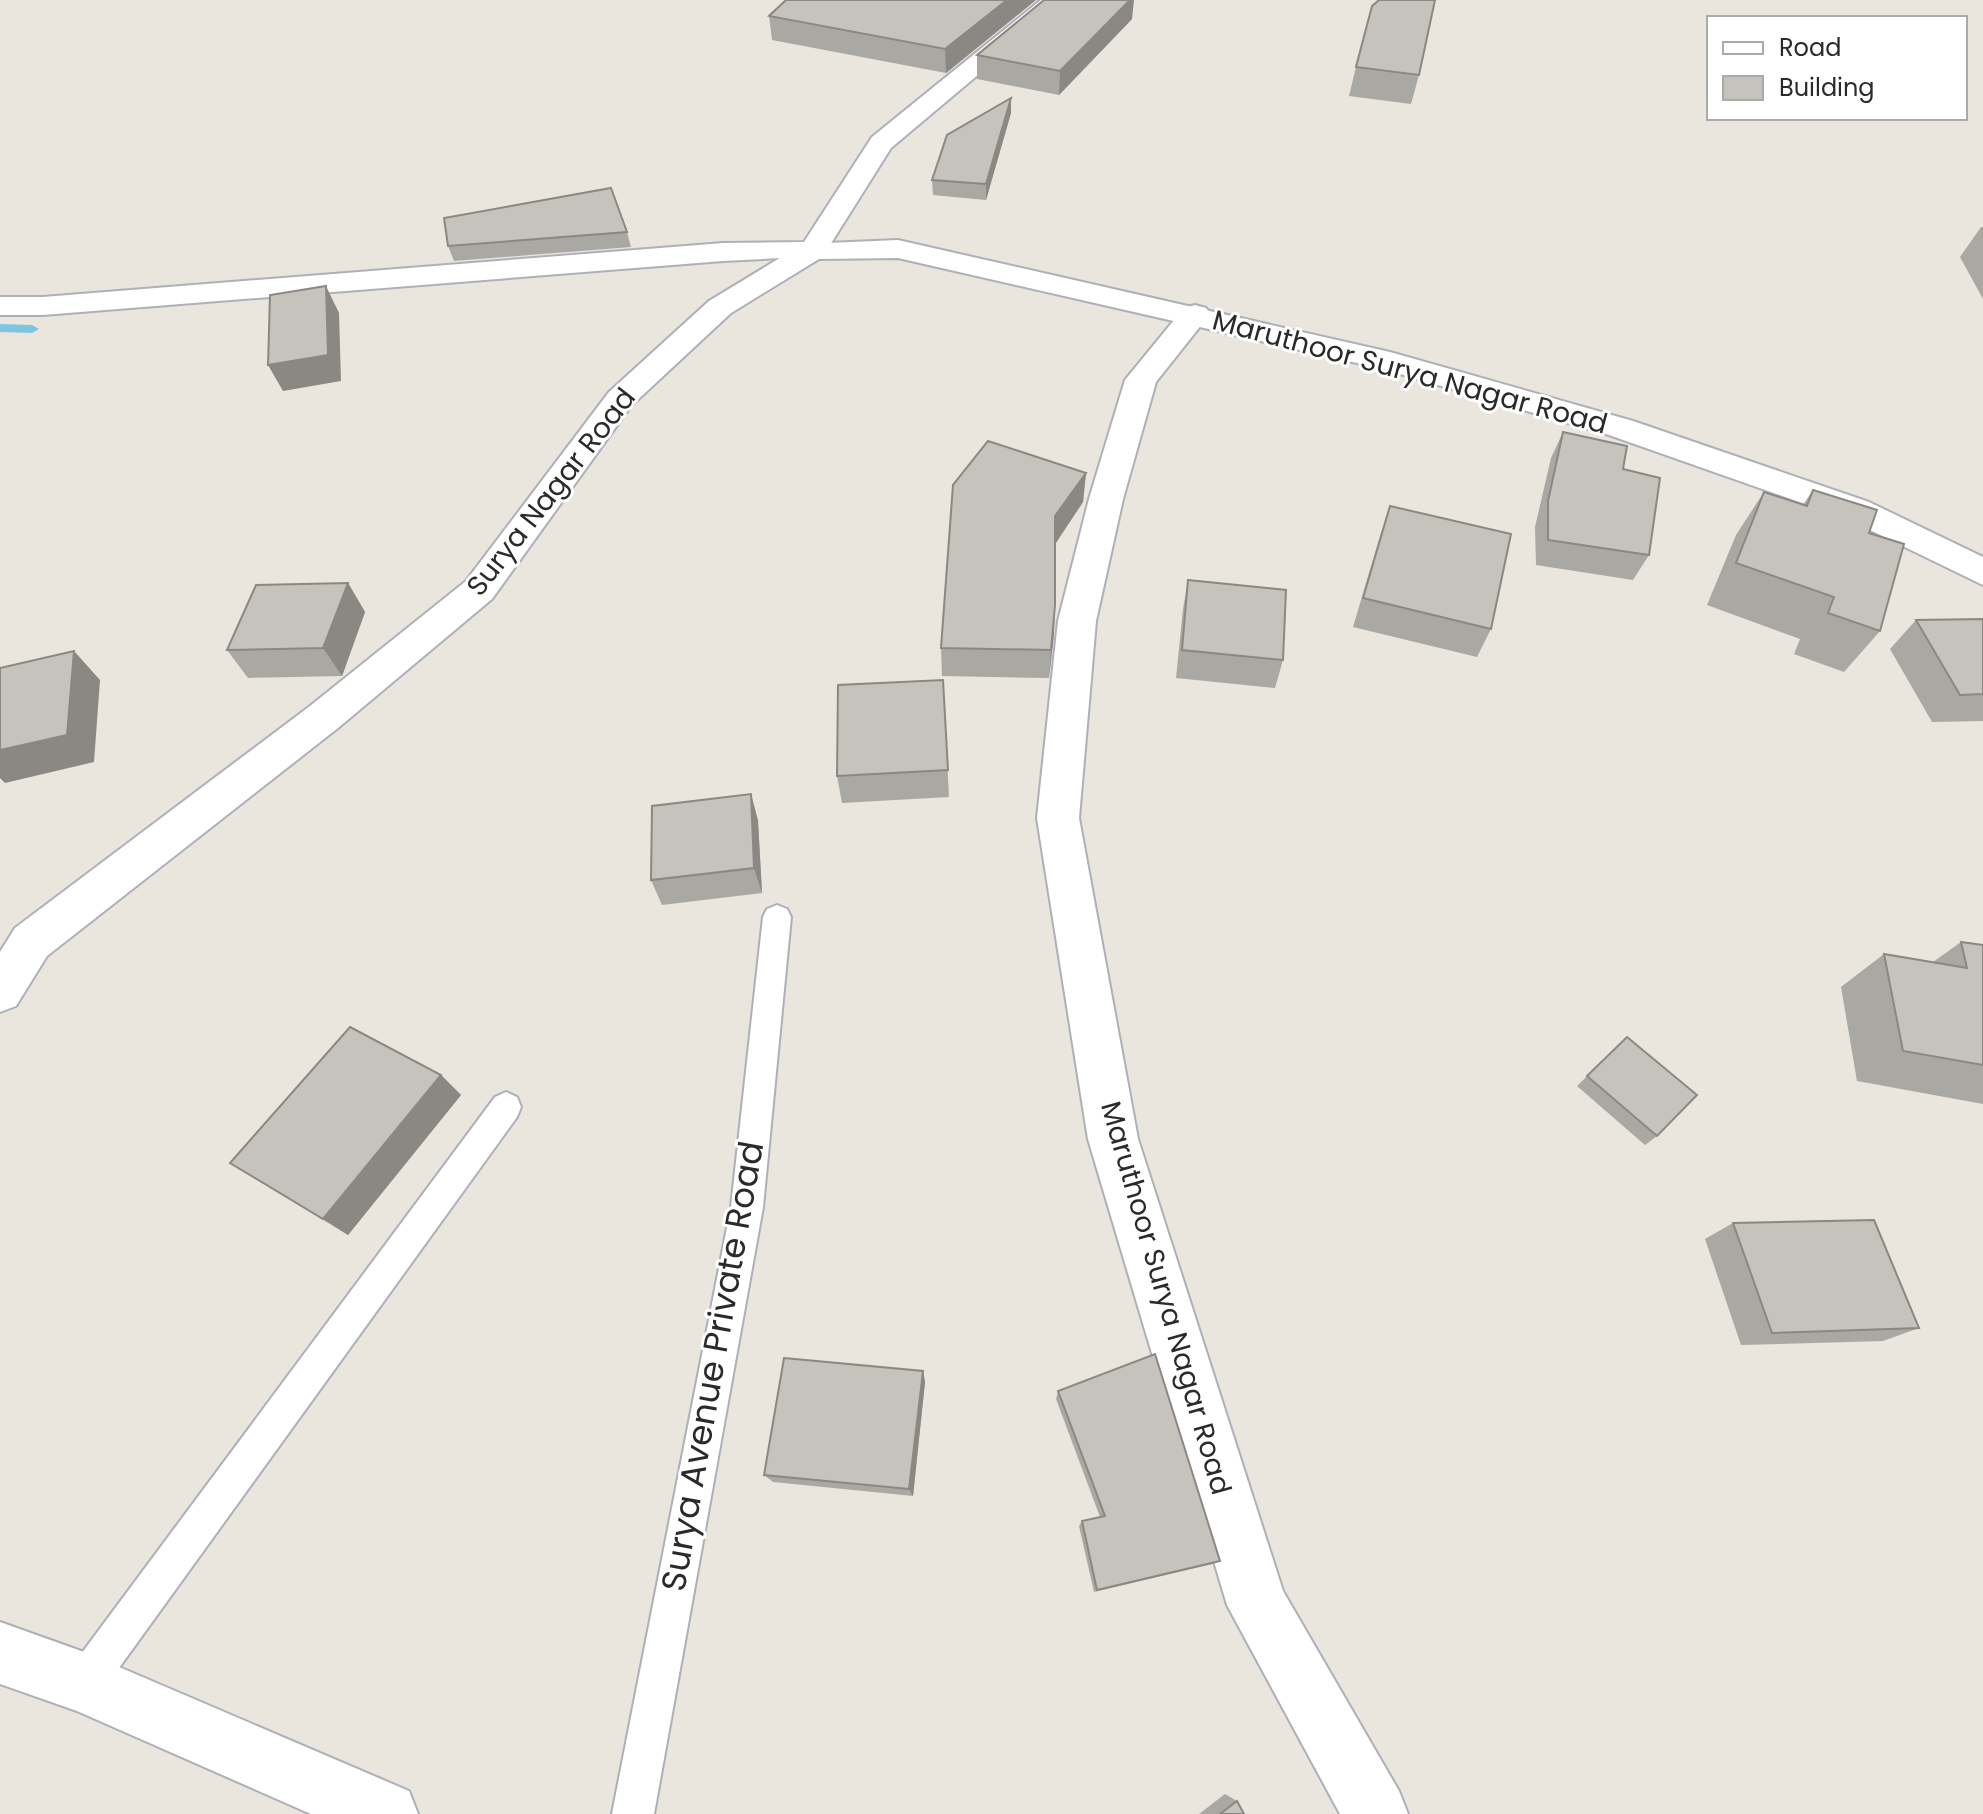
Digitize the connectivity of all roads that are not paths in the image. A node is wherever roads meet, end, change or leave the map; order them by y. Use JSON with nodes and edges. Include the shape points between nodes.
{"nodes":[{"id":1,"x":1055,"y":0,"type":"edge"},
{"id":2,"x":813,"y":250,"type":"junction"},
{"id":3,"x":0,"y":306,"type":"edge"},
{"id":4,"x":1195,"y":314,"type":"junction"},
{"id":5,"x":1983,"y":572,"type":"edge"},
{"id":6,"x":777,"y":917,"type":"dead end"},
{"id":7,"x":0,"y":992,"type":"edge"},
{"id":8,"x":506,"y":1107,"type":"dead end"},
{"id":9,"x":0,"y":1653,"type":"edge"},
{"id":10,"x":84,"y":1683,"type":"junction"},
{"id":11,"x":386,"y":1814,"type":"edge"},
{"id":12,"x":633,"y":1814,"type":"edge"},
{"id":13,"x":1376,"y":1814,"type":"edge"}],
"edges":[{"from":1,"to":2,"type":"street","via":[[881,143]]},
{"from":2,"to":3,"type":"street","via":[[723,252]]},
{"from":2,"to":4,"type":"street","via":[[898,249]]},
{"from":2,"to":7,"type":"street","name":"Surya Nagar Road","via":[[720,307],[620,399],[479,590],[324,717],[31,942]]},
{"from":4,"to":5,"type":"street","name":"Maruthoor Surya Nagar Road","via":[[1390,361],[1621,428],[1857,510]]},
{"from":4,"to":13,"type":"street","name":"Maruthoor Surya Nagar Road","via":[[1141,380],[1106,499],[1077,621],[1058,818],[1113,1139],[1257,1605]]},
{"from":6,"to":12,"type":"lane","name":"Surya Avenue Private Road","via":[[747,1207]]},
{"from":8,"to":10,"type":"lane"},
{"from":9,"to":10,"type":"street"},
{"from":10,"to":11,"type":"street"}]}
